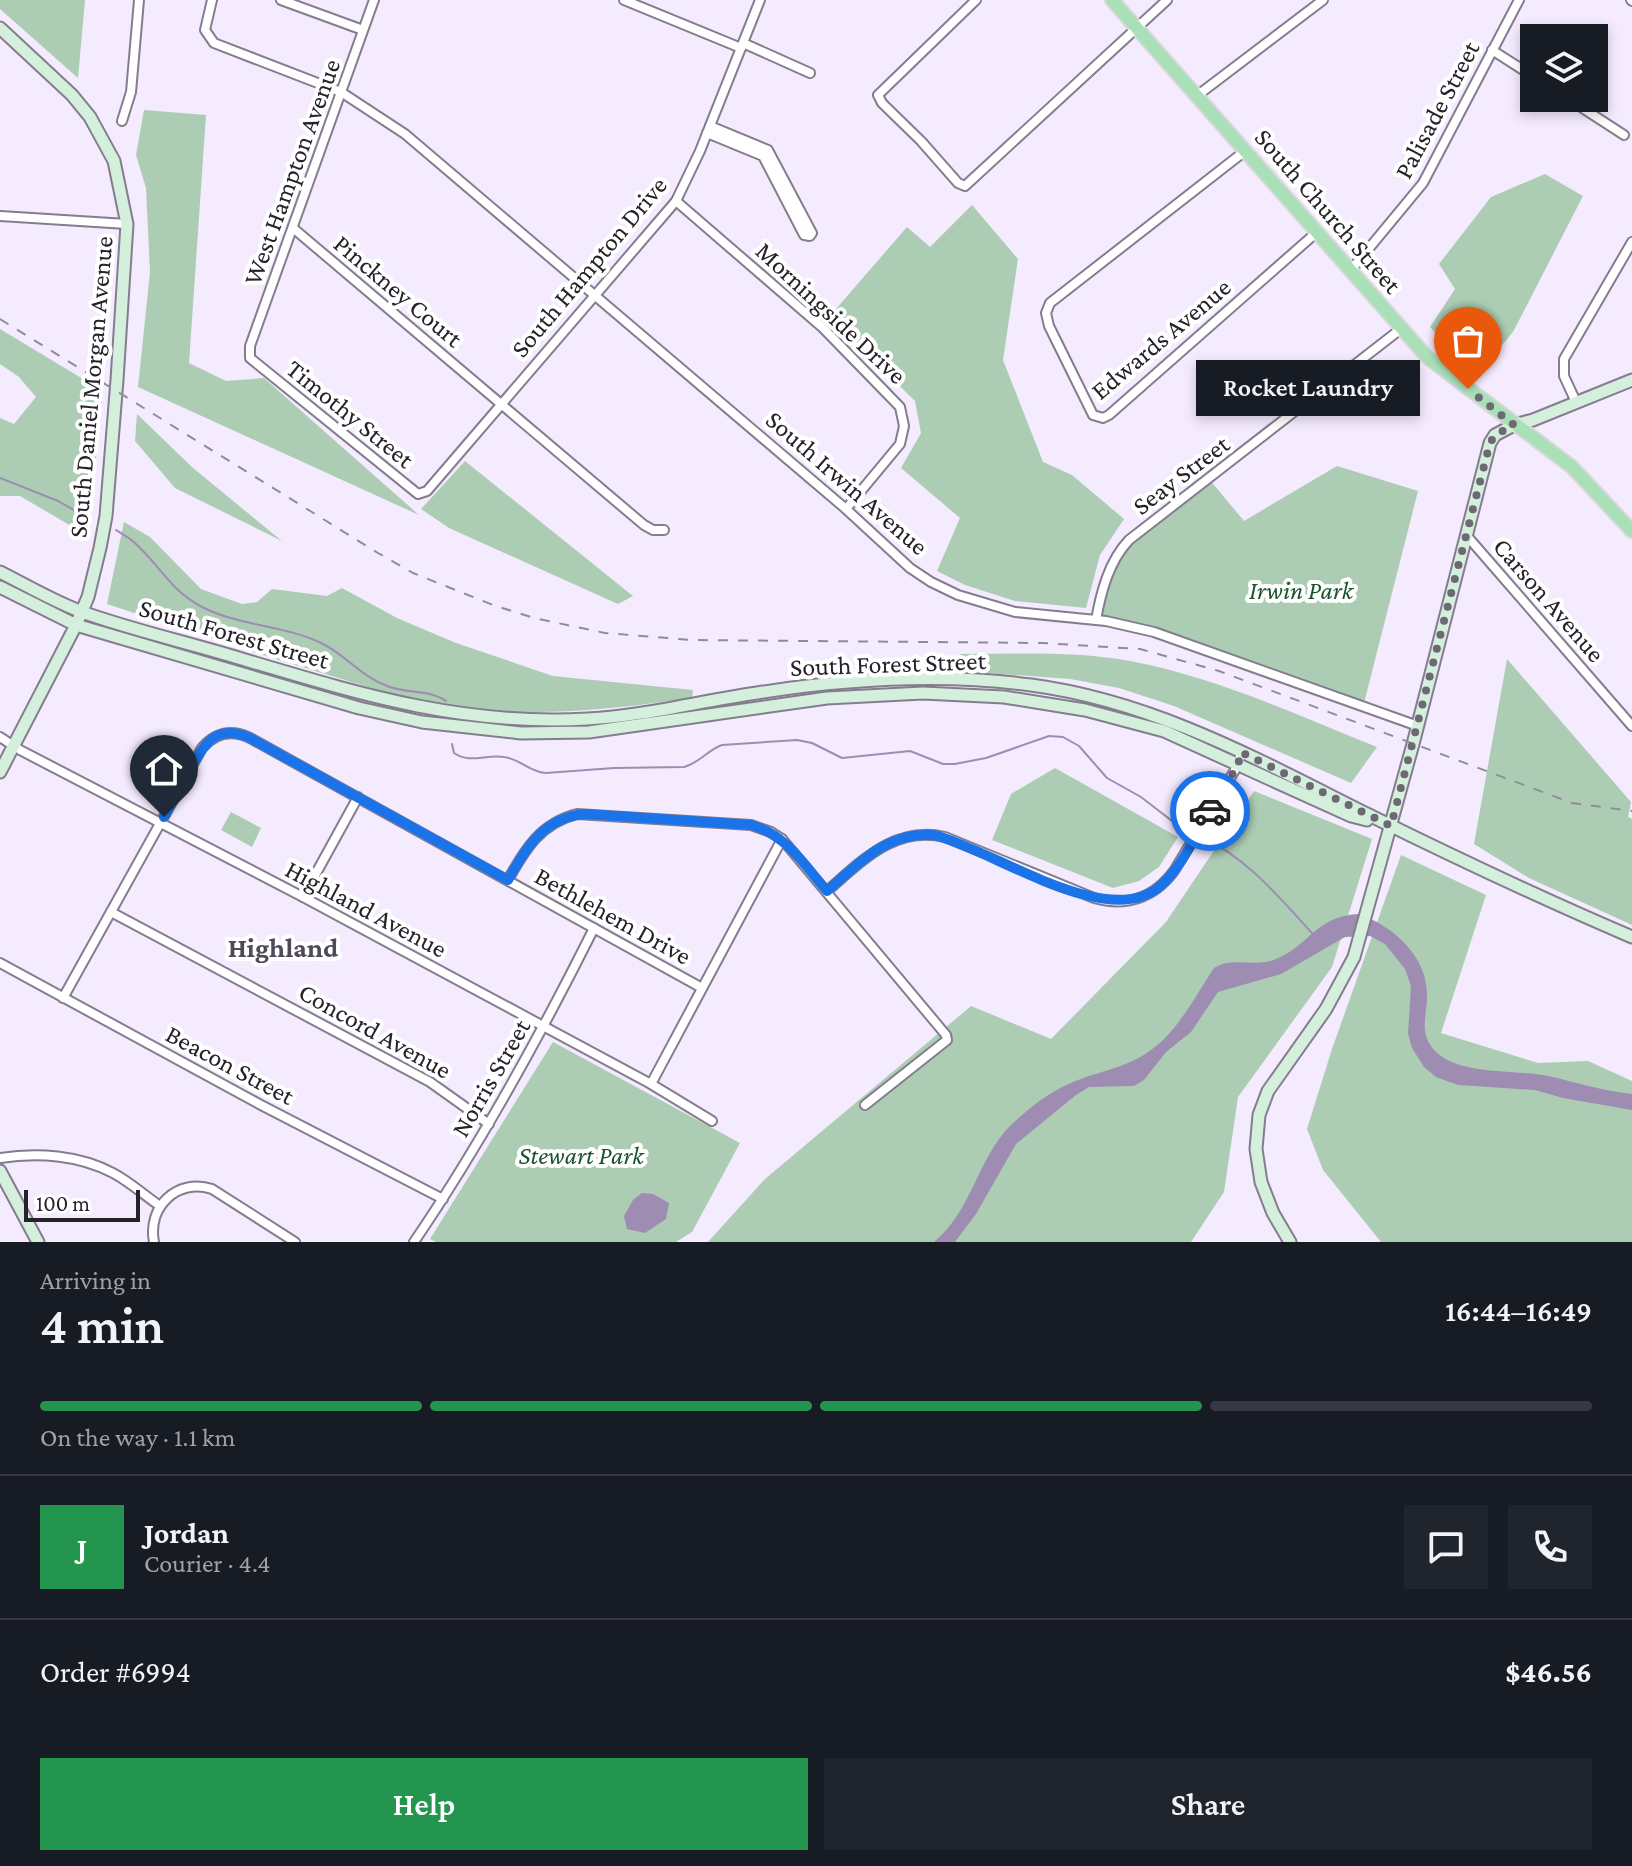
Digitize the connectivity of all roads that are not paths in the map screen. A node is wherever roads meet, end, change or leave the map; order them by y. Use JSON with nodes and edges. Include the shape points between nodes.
{"nodes":[{"id":1,"x":139,"y":0,"type":"edge"},
{"id":2,"x":212,"y":0,"type":"edge"},
{"id":3,"x":281,"y":0,"type":"edge"},
{"id":4,"x":374,"y":0,"type":"edge"},
{"id":5,"x":624,"y":0,"type":"edge"},
{"id":6,"x":760,"y":0,"type":"edge"},
{"id":7,"x":976,"y":0,"type":"edge"},
{"id":8,"x":1112,"y":0,"type":"edge"},
{"id":9,"x":1167,"y":0,"type":"edge"},
{"id":10,"x":1323,"y":0,"type":"edge"},
{"id":11,"x":1519,"y":0,"type":"edge"},
{"id":12,"x":0,"y":28,"type":"edge"},
{"id":13,"x":1138,"y":28,"type":"junction"},
{"id":14,"x":363,"y":30,"type":"junction"},
{"id":15,"x":742,"y":45,"type":"junction"},
{"id":16,"x":1492,"y":50,"type":"junction"},
{"id":17,"x":1520,"y":68,"type":"edge"},
{"id":18,"x":810,"y":73,"type":"dead end"},
{"id":19,"x":341,"y":92,"type":"junction"},
{"id":20,"x":1198,"y":95,"type":"junction"},
{"id":21,"x":1589,"y":112,"type":"edge"},
{"id":22,"x":122,"y":121,"type":"dead end"},
{"id":23,"x":708,"y":130,"type":"junction"},
{"id":24,"x":1624,"y":135,"type":"dead end"},
{"id":25,"x":1245,"y":151,"type":"junction"},
{"id":26,"x":765,"y":153,"type":"junction"},
{"id":27,"x":676,"y":201,"type":"junction"},
{"id":28,"x":0,"y":216,"type":"edge"},
{"id":29,"x":127,"y":224,"type":"junction"},
{"id":30,"x":293,"y":228,"type":"junction"},
{"id":31,"x":1317,"y":232,"type":"junction"},
{"id":32,"x":1632,"y":242,"type":"edge"},
{"id":33,"x":1351,"y":270,"type":"junction"},
{"id":34,"x":596,"y":295,"type":"junction"},
{"id":35,"x":1402,"y":328,"type":"junction"},
{"id":36,"x":250,"y":358,"type":"joint"},
{"id":37,"x":1632,"y":380,"type":"edge"},
{"id":38,"x":1576,"y":402,"type":"junction"},
{"id":39,"x":501,"y":404,"type":"junction"},
{"id":40,"x":1514,"y":425,"type":"junction"},
{"id":41,"x":427,"y":491,"type":"joint"},
{"id":42,"x":846,"y":509,"type":"junction"},
{"id":43,"x":664,"y":530,"type":"dead end"},
{"id":44,"x":1632,"y":531,"type":"edge"},
{"id":45,"x":1467,"y":536,"type":"junction"},
{"id":46,"x":0,"y":572,"type":"edge"},
{"id":47,"x":0,"y":587,"type":"edge"},
{"id":48,"x":82,"y":612,"type":"junction"},
{"id":49,"x":1096,"y":620,"type":"junction"},
{"id":50,"x":76,"y":625,"type":"junction"},
{"id":51,"x":1418,"y":726,"type":"junction"},
{"id":52,"x":1632,"y":726,"type":"edge"},
{"id":53,"x":0,"y":737,"type":"edge"},
{"id":54,"x":13,"y":745,"type":"junction"},
{"id":55,"x":1241,"y":752,"type":"junction"},
{"id":56,"x":1238,"y":765,"type":"junction"},
{"id":57,"x":0,"y":772,"type":"edge"},
{"id":58,"x":358,"y":797,"type":"junction"},
{"id":59,"x":161,"y":823,"type":"junction"},
{"id":60,"x":1391,"y":826,"type":"junction"},
{"id":61,"x":782,"y":839,"type":"junction"},
{"id":62,"x":508,"y":880,"type":"junction"},
{"id":63,"x":827,"y":891,"type":"junction"},
{"id":64,"x":303,"y":897,"type":"junction"},
{"id":65,"x":111,"y":912,"type":"junction"},
{"id":66,"x":594,"y":928,"type":"junction"},
{"id":67,"x":1632,"y":937,"type":"edge"},
{"id":68,"x":0,"y":963,"type":"edge"},
{"id":69,"x":702,"y":988,"type":"junction"},
{"id":70,"x":63,"y":998,"type":"junction"},
{"id":71,"x":544,"y":1027,"type":"junction"},
{"id":72,"x":651,"y":1084,"type":"junction"},
{"id":73,"x":865,"y":1105,"type":"dead end"},
{"id":74,"x":712,"y":1121,"type":"dead end"},
{"id":75,"x":489,"y":1124,"type":"junction"},
{"id":76,"x":0,"y":1158,"type":"edge"},
{"id":77,"x":0,"y":1171,"type":"edge"},
{"id":78,"x":443,"y":1199,"type":"junction"},
{"id":79,"x":160,"y":1206,"type":"junction"},
{"id":80,"x":38,"y":1242,"type":"edge"},
{"id":81,"x":154,"y":1242,"type":"edge"},
{"id":82,"x":295,"y":1242,"type":"edge"},
{"id":83,"x":414,"y":1242,"type":"edge"},
{"id":84,"x":1290,"y":1242,"type":"edge"}],
"edges":[{"from":1,"to":22,"type":"street","via":[[131,92]]},
{"from":2,"to":19,"type":"street","name":"South Irwin Avenue","via":[[206,34],[214,43]]},
{"from":3,"to":14,"type":"street"},
{"from":4,"to":14,"type":"street","name":"West Hampton Avenue"},
{"from":5,"to":15,"type":"street"},
{"from":6,"to":15,"type":"street","name":"South Hampton Drive"},
{"from":7,"to":13,"type":"street","via":[[878,95],[965,186]]},
{"from":8,"to":13,"type":"main road","name":"South Church Street"},
{"from":9,"to":13,"type":"street"},
{"from":10,"to":20,"type":"street"},
{"from":11,"to":16,"type":"street","name":"Palisade Street"},
{"from":12,"to":29,"type":"street","name":"South Daniel Morgan Avenue","via":[[90,117],[114,161]]},
{"from":13,"to":20,"type":"main road","name":"South Church Street"},
{"from":14,"to":19,"type":"street","name":"West Hampton Avenue"},
{"from":15,"to":18,"type":"street"},
{"from":15,"to":23,"type":"street","name":"South Hampton Drive"},
{"from":16,"to":17,"type":"street"},
{"from":16,"to":33,"type":"street","name":"Palisade Street","via":[[1423,183]]},
{"from":19,"to":30,"type":"street","name":"West Hampton Avenue"},
{"from":19,"to":34,"type":"street","name":"South Irwin Avenue","via":[[418,143]]},
{"from":20,"to":25,"type":"main road","name":"South Church Street"},
{"from":21,"to":24,"type":"street"},
{"from":23,"to":26,"type":"street"},
{"from":23,"to":27,"type":"street","name":"South Hampton Drive"},
{"from":25,"to":31,"type":"main road","name":"South Church Street"},
{"from":25,"to":31,"type":"street","name":"Edwards Avenue","via":[[1050,303],[1049,326],[1093,415],[1109,415]]},
{"from":26,"to":26,"type":"street","via":[[804,235],[810,236],[812,233]]},
{"from":27,"to":34,"type":"street","name":"South Hampton Drive"},
{"from":27,"to":42,"type":"street","name":"Morningside Drive","via":[[823,328],[900,407],[900,444]]},
{"from":28,"to":29,"type":"street"},
{"from":29,"to":48,"type":"street","name":"South Daniel Morgan Avenue","via":[[106,516]]},
{"from":30,"to":36,"type":"street","name":"West Hampton Avenue"},
{"from":30,"to":39,"type":"street","name":"Pinckney Court"},
{"from":31,"to":33,"type":"main road","name":"South Church Street"},
{"from":32,"to":38,"type":"street","via":[[1564,359],[1564,376]]},
{"from":33,"to":35,"type":"main road","name":"South Church Street"},
{"from":34,"to":39,"type":"street","name":"South Hampton Drive"},
{"from":34,"to":42,"type":"street","name":"South Irwin Avenue"},
{"from":35,"to":40,"type":"main road","name":"South Church Street","via":[[1427,357]]},
{"from":35,"to":49,"type":"street","name":"Seay Street","via":[[1129,540],[1109,572]]},
{"from":36,"to":41,"type":"street","name":"Timothy Street","via":[[414,492]]},
{"from":37,"to":38,"type":"street"},
{"from":38,"to":40,"type":"street"},
{"from":39,"to":41,"type":"street","name":"South Hampton Drive"},
{"from":39,"to":43,"type":"street","name":"Pinckney Court","via":[[644,525]]},
{"from":40,"to":44,"type":"main road","name":"South Church Street","via":[[1572,467]]},
{"from":40,"to":45,"type":"street","via":[[1490,443]]},
{"from":42,"to":49,"type":"street","name":"South Irwin Avenue","via":[[910,568],[958,595],[1015,612]]},
{"from":45,"to":51,"type":"street"},
{"from":45,"to":52,"type":"street","name":"Carson Avenue"},
{"from":46,"to":48,"type":"street","name":"South Forest Street"},
{"from":47,"to":50,"type":"street","name":"South Forest Street"},
{"from":48,"to":50,"type":"street","name":"South Daniel Morgan Avenue"},
{"from":48,"to":55,"type":"street","name":"South Forest Street","via":[[363,695],[456,714],[588,719],[790,689],[958,679],[1035,685],[1110,701]]},
{"from":49,"to":51,"type":"street","name":"South Irwin Avenue","via":[[1164,636]]},
{"from":50,"to":54,"type":"street","name":"South Daniel Morgan Avenue"},
{"from":50,"to":56,"type":"street","name":"South Forest Street","via":[[359,708],[454,727],[589,732],[786,702],[964,694],[1045,703],[1125,720],[1164,731]]},
{"from":51,"to":60,"type":"street"},
{"from":53,"to":54,"type":"street","name":"Highland Avenue"},
{"from":54,"to":57,"type":"street","name":"South Daniel Morgan Avenue"},
{"from":54,"to":59,"type":"street","name":"Highland Avenue"},
{"from":55,"to":56,"type":"street"},
{"from":55,"to":60,"type":"street","name":"South Forest Street"},
{"from":56,"to":60,"type":"street","name":"South Forest Street","via":[[1351,816]]},
{"from":56,"to":63,"type":"street","via":[[1174,871],[1144,897],[1124,902],[1094,898],[945,837],[924,834],[883,845]]},
{"from":58,"to":59,"type":"street","name":"Bethlehem Drive","via":[[250,738],[224,733],[202,748]]},
{"from":58,"to":62,"type":"street","name":"Bethlehem Drive"},
{"from":58,"to":64,"type":"street"},
{"from":59,"to":64,"type":"street","name":"Highland Avenue"},
{"from":59,"to":65,"type":"street","name":"Bethlehem Drive"},
{"from":60,"to":67,"type":"street"},
{"from":60,"to":84,"type":"street","via":[[1354,957],[1326,1009],[1268,1091],[1259,1115],[1256,1149],[1261,1182]]},
{"from":61,"to":62,"type":"street","via":[[751,825],[577,814],[534,838]]},
{"from":61,"to":63,"type":"street"},
{"from":61,"to":69,"type":"street"},
{"from":62,"to":66,"type":"street","name":"Bethlehem Drive"},
{"from":63,"to":73,"type":"street","via":[[947,1040]]},
{"from":64,"to":71,"type":"street","name":"Highland Avenue"},
{"from":65,"to":70,"type":"street","name":"Bethlehem Drive"},
{"from":65,"to":75,"type":"street","name":"Concord Avenue","via":[[430,1082]]},
{"from":66,"to":69,"type":"street","name":"Bethlehem Drive"},
{"from":66,"to":71,"type":"street","name":"Norris Street"},
{"from":68,"to":70,"type":"street","name":"Beacon Street"},
{"from":69,"to":72,"type":"street"},
{"from":70,"to":78,"type":"street","name":"Beacon Street"},
{"from":71,"to":72,"type":"street","name":"Highland Avenue"},
{"from":71,"to":75,"type":"street","name":"Norris Street"},
{"from":72,"to":74,"type":"street","name":"Highland Avenue"},
{"from":75,"to":78,"type":"street","name":"Norris Street"},
{"from":76,"to":79,"type":"street","via":[[34,1155],[83,1161],[122,1179]]},
{"from":77,"to":80,"type":"street"},
{"from":78,"to":83,"type":"street","name":"Norris Street"},
{"from":79,"to":81,"type":"street","via":[[153,1221]]},
{"from":79,"to":82,"type":"street","via":[[180,1189],[204,1186]]}]}
